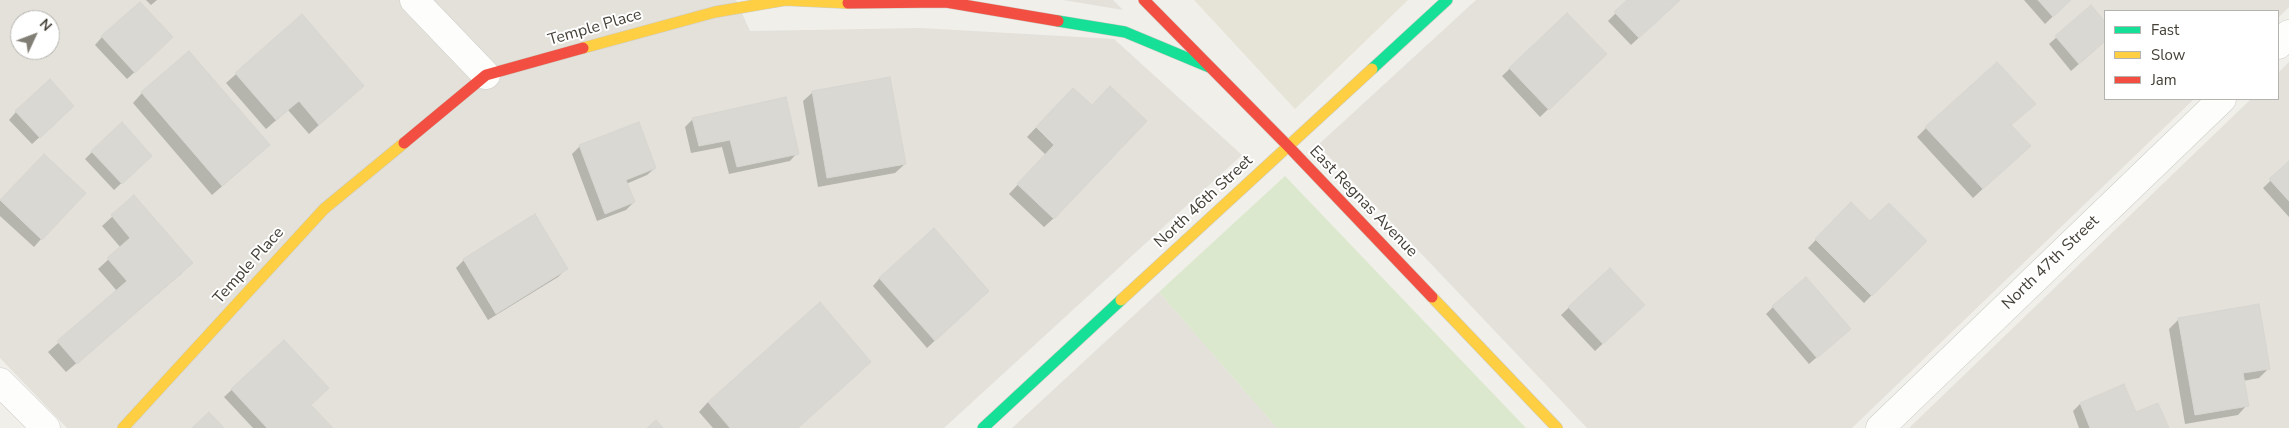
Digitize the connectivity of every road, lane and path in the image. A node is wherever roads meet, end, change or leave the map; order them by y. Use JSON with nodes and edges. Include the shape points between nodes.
{"nodes":[{"id":1,"x":414,"y":0,"type":"edge"},
{"id":2,"x":1144,"y":0,"type":"edge"},
{"id":3,"x":1446,"y":0,"type":"edge"},
{"id":4,"x":2289,"y":34,"type":"edge"},
{"id":5,"x":2279,"y":44,"type":"edge"},
{"id":6,"x":1208,"y":67,"type":"junction"},
{"id":7,"x":486,"y":75,"type":"junction"},
{"id":8,"x":2221,"y":100,"type":"edge"},
{"id":9,"x":1288,"y":146,"type":"junction"},
{"id":10,"x":0,"y":382,"type":"edge"},
{"id":11,"x":46,"y":428,"type":"edge"},
{"id":12,"x":123,"y":428,"type":"edge"},
{"id":13,"x":983,"y":428,"type":"edge"},
{"id":14,"x":1556,"y":428,"type":"edge"},
{"id":15,"x":1880,"y":428,"type":"edge"}],
"edges":[{"from":1,"to":7,"type":"street"},
{"from":2,"to":6,"type":"street","name":"East Regnas Avenue"},
{"from":3,"to":9,"type":"street","name":"North 46th Street"},
{"from":4,"to":5,"type":"street"},
{"from":6,"to":7,"type":"street","name":"Temple Place","via":[[1125,32],[946,2],[785,0],[715,12]]},
{"from":6,"to":9,"type":"street","name":"East Regnas Avenue"},
{"from":7,"to":12,"type":"street","name":"Temple Place","via":[[324,209]]},
{"from":8,"to":15,"type":"street","name":"North 47th Street"},
{"from":9,"to":13,"type":"street","name":"North 46th Street"},
{"from":9,"to":14,"type":"street","name":"East Regnas Avenue"},
{"from":10,"to":11,"type":"street"}]}
